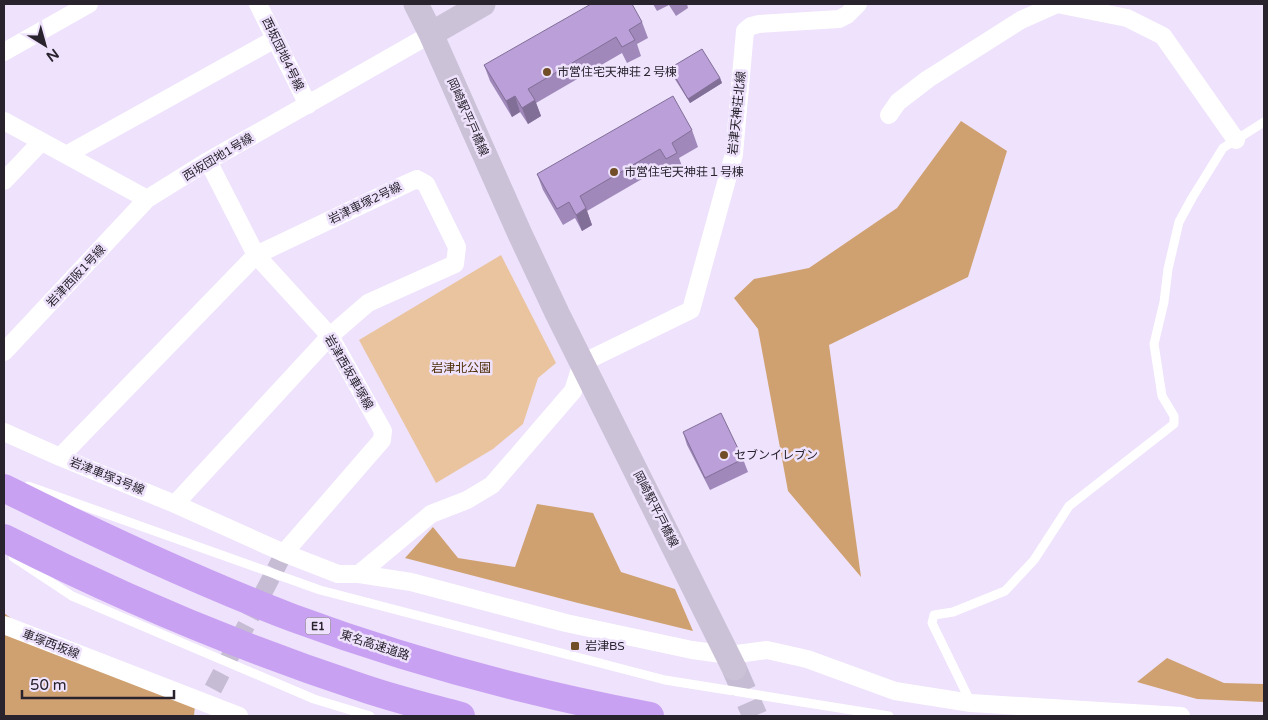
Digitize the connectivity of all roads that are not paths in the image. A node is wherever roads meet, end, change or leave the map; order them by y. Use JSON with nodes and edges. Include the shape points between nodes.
{"nodes":[{"id":1,"x":89,"y":4,"type":"edge"},
{"id":2,"x":258,"y":4,"type":"edge"},
{"id":3,"x":416,"y":4,"type":"edge"},
{"id":4,"x":483,"y":4,"type":"edge"},
{"id":5,"x":858,"y":4,"type":"edge"},
{"id":6,"x":1057,"y":4,"type":"edge"},
{"id":7,"x":431,"y":34,"type":"junction"},
{"id":8,"x":275,"y":39,"type":"junction"},
{"id":9,"x":4,"y":52,"type":"edge"},
{"id":10,"x":308,"y":105,"type":"junction"},
{"id":11,"x":888,"y":115,"type":"dead end"},
{"id":12,"x":4,"y":121,"type":"edge"},
{"id":13,"x":1264,"y":122,"type":"edge"},
{"id":14,"x":1236,"y":140,"type":"junction"},
{"id":15,"x":41,"y":142,"type":"junction"},
{"id":16,"x":66,"y":155,"type":"junction"},
{"id":17,"x":208,"y":161,"type":"junction"},
{"id":18,"x":4,"y":180,"type":"edge"},
{"id":19,"x":148,"y":200,"type":"junction"},
{"id":20,"x":256,"y":255,"type":"junction"},
{"id":21,"x":330,"y":336,"type":"junction"},
{"id":22,"x":4,"y":352,"type":"edge"},
{"id":23,"x":582,"y":363,"type":"junction"},
{"id":24,"x":4,"y":432,"type":"edge"},
{"id":25,"x":60,"y":457,"type":"junction"},
{"id":26,"x":13,"y":486,"type":"edge"},
{"id":27,"x":175,"y":504,"type":"junction"},
{"id":28,"x":4,"y":538,"type":"edge"},
{"id":29,"x":4,"y":550,"type":"edge"},
{"id":30,"x":284,"y":552,"type":"junction"},
{"id":31,"x":359,"y":574,"type":"junction"},
{"id":32,"x":4,"y":625,"type":"edge"},
{"id":33,"x":732,"y":661,"type":"junction"},
{"id":34,"x":971,"y":703,"type":"junction"},
{"id":35,"x":239,"y":716,"type":"edge"},
{"id":36,"x":370,"y":716,"type":"edge"},
{"id":37,"x":461,"y":716,"type":"edge"},
{"id":38,"x":650,"y":716,"type":"edge"},
{"id":39,"x":889,"y":716,"type":"edge"},
{"id":40,"x":1181,"y":716,"type":"edge"}],
"edges":[{"from":1,"to":9,"type":"street"},
{"from":2,"to":8,"type":"street","name":"西坂団地4号線"},
{"from":3,"to":7,"type":"street","name":"岡崎駅平戸橋線"},
{"from":4,"to":7,"type":"street"},
{"from":5,"to":23,"type":"street","name":"岩津天神荘北線","via":[[839,19],[759,24],[745,31],[734,154],[691,310]]},
{"from":6,"to":11,"type":"street","via":[[1021,20],[928,79],[898,102]]},
{"from":6,"to":14,"type":"street","via":[[1127,18],[1163,36]]},
{"from":7,"to":10,"type":"street","name":"西坂団地1号線"},
{"from":7,"to":23,"type":"street","name":"岡崎駅平戸橋線","via":[[519,232]]},
{"from":8,"to":10,"type":"street","name":"西坂団地4号線"},
{"from":8,"to":16,"type":"street"},
{"from":10,"to":17,"type":"street","name":"西坂団地1号線"},
{"from":12,"to":15,"type":"street"},
{"from":13,"to":14,"type":"lane"},
{"from":14,"to":34,"type":"lane","via":[[1222,148],[1179,222],[1168,269],[1154,344],[1162,396],[1174,416],[1174,424],[1069,506],[1034,560],[1005,591],[953,612],[934,615],[932,623]]},
{"from":15,"to":16,"type":"street"},
{"from":15,"to":18,"type":"street"},
{"from":16,"to":19,"type":"street"},
{"from":17,"to":19,"type":"street","name":"西坂団地1号線"},
{"from":17,"to":20,"type":"street","name":"岩津西坂車塚線"},
{"from":19,"to":22,"type":"street","name":"岩津西阪1号線"},
{"from":20,"to":21,"type":"street","name":"岩津西坂車塚線"},
{"from":20,"to":21,"type":"street","name":"岩津車塚2号線","via":[[417,179],[426,184],[456,247],[455,264],[368,303]]},
{"from":20,"to":25,"type":"street","name":"岩津車塚3号線"},
{"from":21,"to":27,"type":"street"},
{"from":21,"to":30,"type":"street","name":"岩津西坂車塚線","via":[[383,431],[382,440]]},
{"from":23,"to":31,"type":"street","via":[[573,391],[492,485],[468,500],[431,514]]},
{"from":23,"to":33,"type":"street","name":"岡崎駅平戸橋線"},
{"from":24,"to":25,"type":"street"},
{"from":25,"to":27,"type":"street","name":"岩津車塚3号線"},
{"from":26,"to":38,"type":"highway","name":"東名高速道路","number":"E1","via":[[95,533],[294,618],[486,680]]},
{"from":26,"to":39,"type":"lane","via":[[320,590],[665,680]]},
{"from":27,"to":30,"type":"street","name":"岩津車塚3号線"},
{"from":28,"to":37,"type":"highway","via":[[169,616],[272,657],[365,689]]},
{"from":29,"to":36,"type":"lane","via":[[72,596],[314,699]]},
{"from":30,"to":31,"type":"street","name":"岩津車塚3号線","via":[[338,574]]},
{"from":31,"to":33,"type":"street","name":"岩津車塚3号線","via":[[412,582],[566,623]]},
{"from":32,"to":35,"type":"street","name":"車塚西坂線","via":[[209,696]]},
{"from":33,"to":34,"type":"street","name":"岩津車塚3号線","via":[[767,650],[807,659],[894,691]]},
{"from":34,"to":40,"type":"street","name":"岩津車塚3号線"}]}
